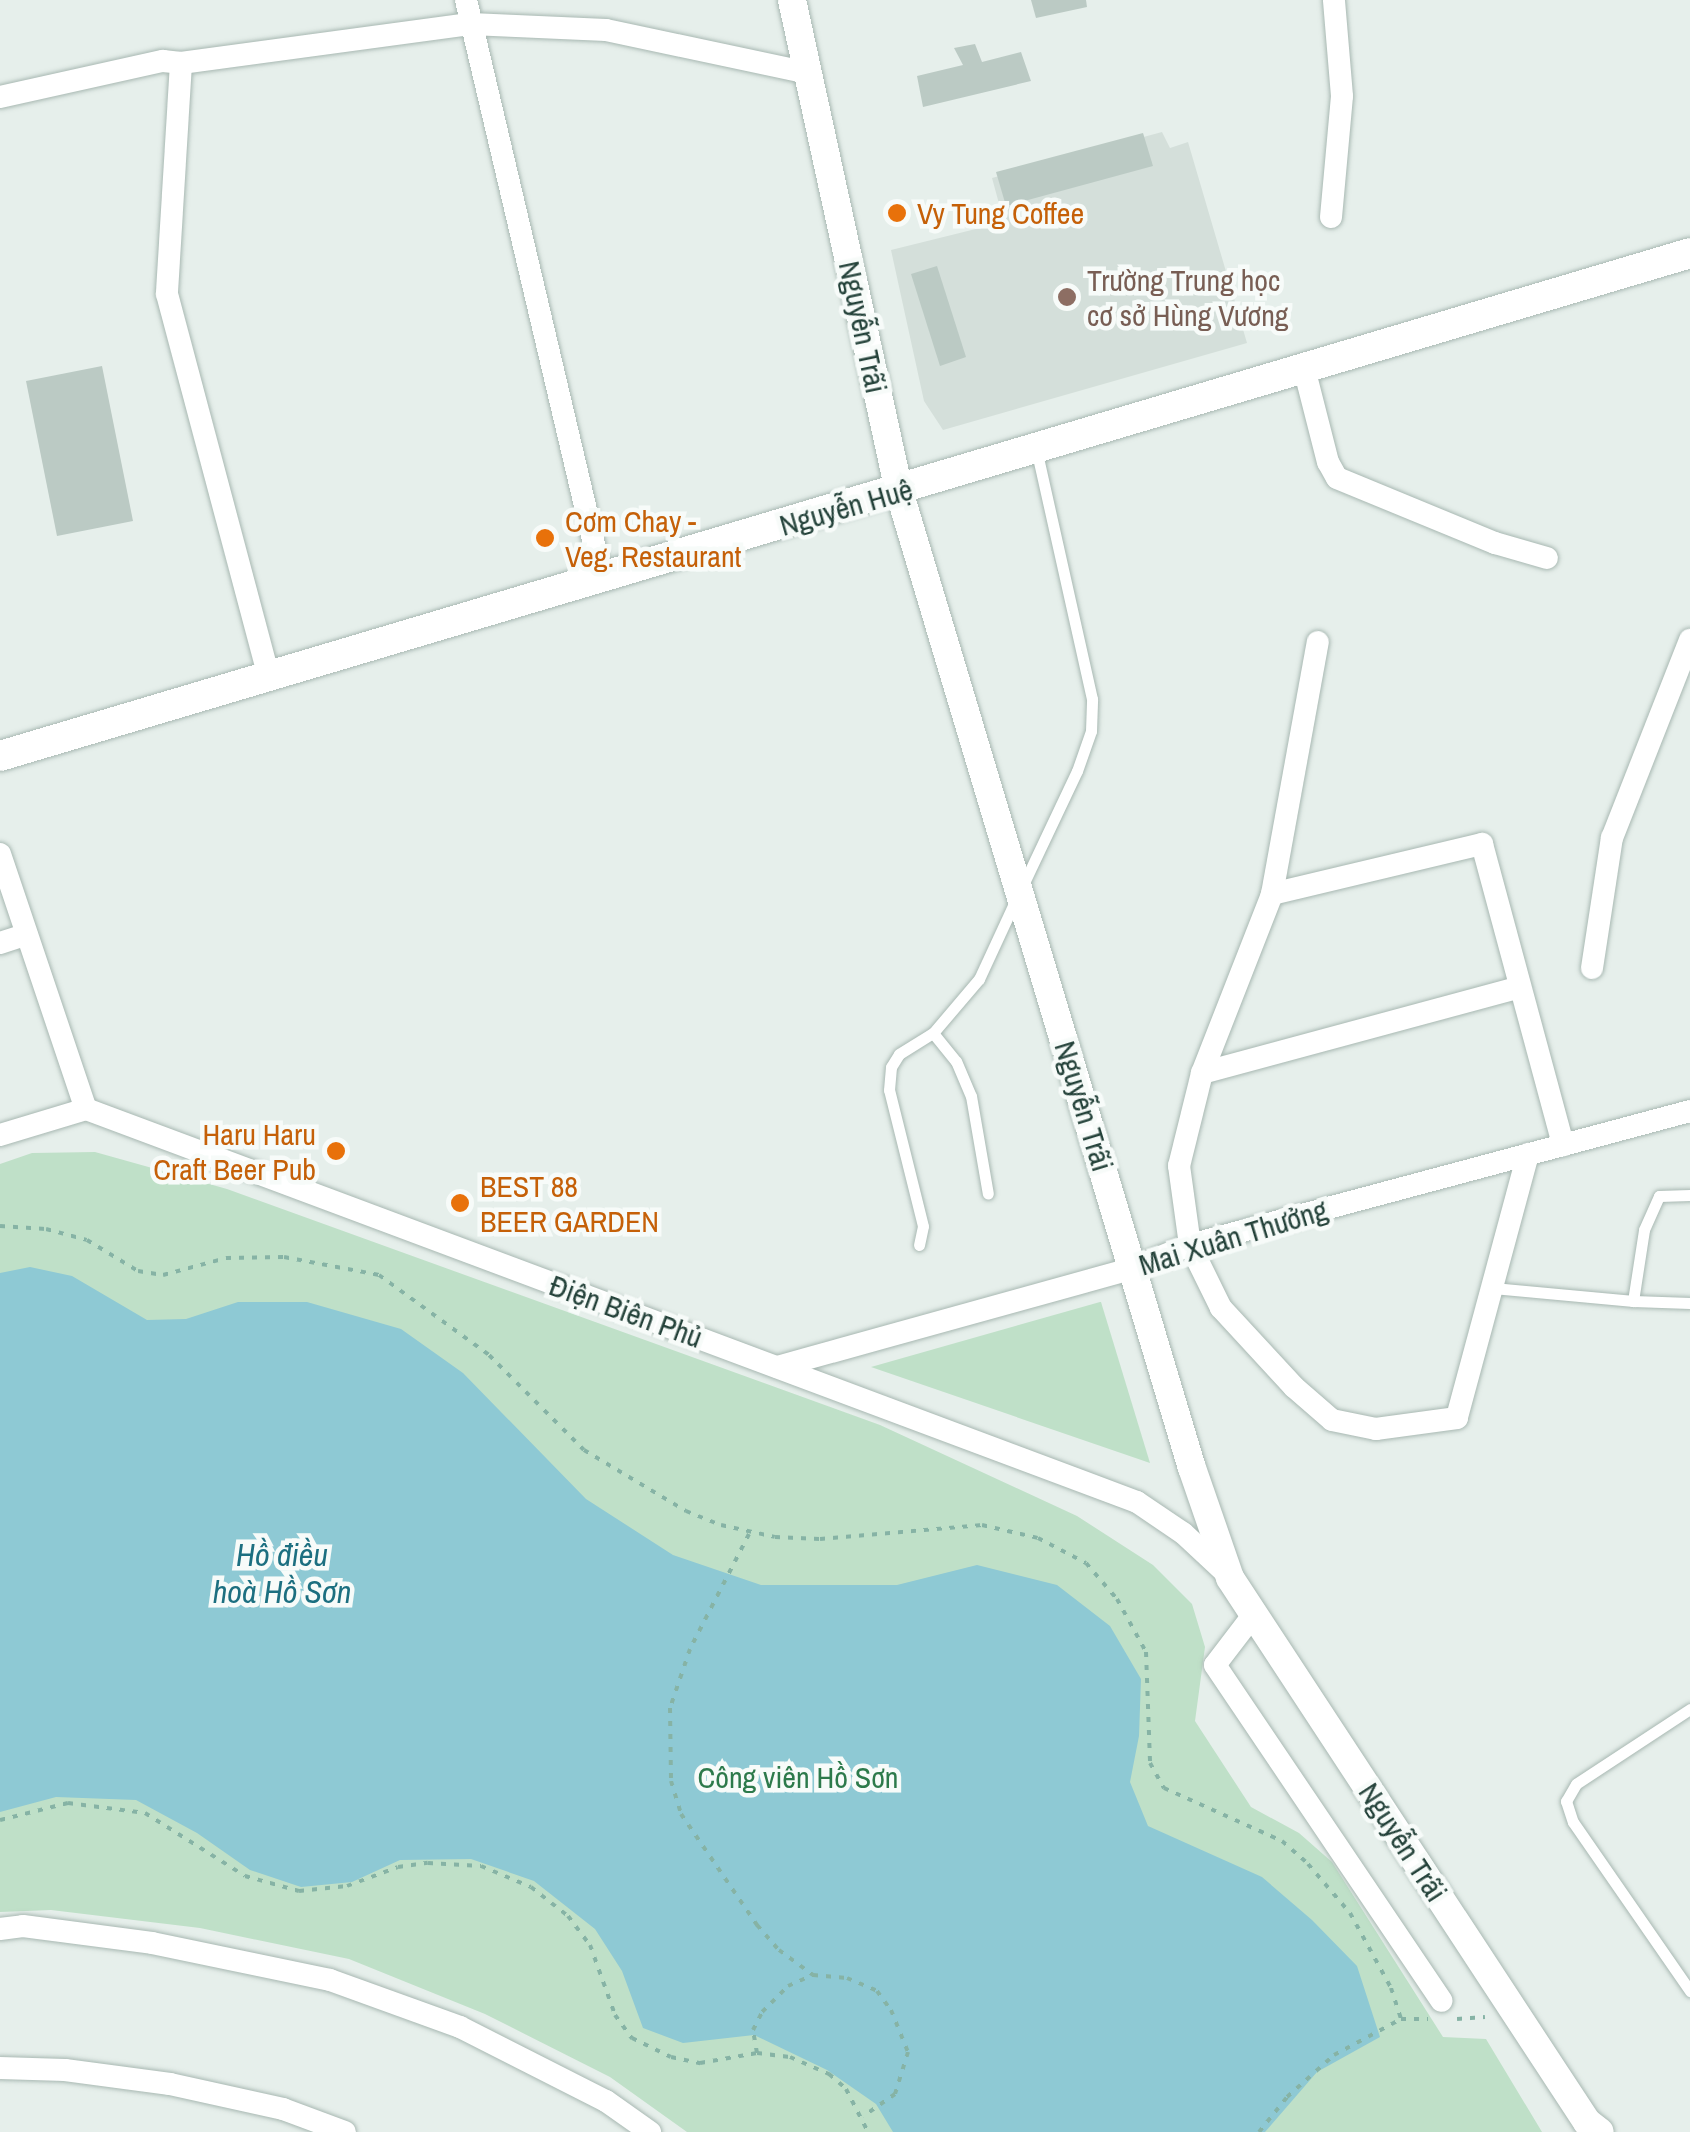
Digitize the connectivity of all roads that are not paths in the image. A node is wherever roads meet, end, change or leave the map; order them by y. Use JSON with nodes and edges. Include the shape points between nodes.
{"nodes":[{"id":1,"x":466,"y":0,"type":"edge"},
{"id":2,"x":792,"y":0,"type":"edge"},
{"id":3,"x":1334,"y":0,"type":"edge"},
{"id":4,"x":471,"y":24,"type":"junction"},
{"id":5,"x":181,"y":63,"type":"junction"},
{"id":6,"x":808,"y":73,"type":"junction"},
{"id":7,"x":0,"y":97,"type":"edge"},
{"id":8,"x":1331,"y":217,"type":"dead end"},
{"id":9,"x":1690,"y":253,"type":"edge"},
{"id":10,"x":1304,"y":368,"type":"junction"},
{"id":11,"x":1036,"y":450,"type":"junction"},
{"id":12,"x":899,"y":491,"type":"junction"},
{"id":13,"x":1548,"y":558,"type":"dead end"},
{"id":14,"x":602,"y":578,"type":"junction"},
{"id":15,"x":1690,"y":640,"type":"edge"},
{"id":16,"x":1318,"y":642,"type":"dead end"},
{"id":17,"x":270,"y":677,"type":"junction"},
{"id":18,"x":0,"y":756,"type":"edge"},
{"id":19,"x":0,"y":854,"type":"edge"},
{"id":20,"x":1020,"y":892,"type":"junction"},
{"id":21,"x":1272,"y":894,"type":"junction"},
{"id":22,"x":27,"y":934,"type":"junction"},
{"id":23,"x":0,"y":943,"type":"edge"},
{"id":24,"x":1592,"y":968,"type":"dead end"},
{"id":25,"x":1520,"y":987,"type":"junction"},
{"id":26,"x":932,"y":1034,"type":"junction"},
{"id":27,"x":1202,"y":1073,"type":"junction"},
{"id":28,"x":86,"y":1110,"type":"junction"},
{"id":29,"x":1690,"y":1111,"type":"edge"},
{"id":30,"x":0,"y":1136,"type":"edge"},
{"id":31,"x":1562,"y":1145,"type":"junction"},
{"id":32,"x":1528,"y":1154,"type":"junction"},
{"id":33,"x":988,"y":1194,"type":"dead end"},
{"id":34,"x":1690,"y":1195,"type":"edge"},
{"id":35,"x":919,"y":1245,"type":"dead end"},
{"id":36,"x":1190,"y":1245,"type":"junction"},
{"id":37,"x":1133,"y":1268,"type":"junction"},
{"id":38,"x":1492,"y":1288,"type":"junction"},
{"id":39,"x":1633,"y":1301,"type":"junction"},
{"id":40,"x":1690,"y":1303,"type":"edge"},
{"id":41,"x":777,"y":1367,"type":"junction"},
{"id":42,"x":1230,"y":1578,"type":"junction"},
{"id":43,"x":1254,"y":1614,"type":"junction"},
{"id":44,"x":1690,"y":1709,"type":"edge"},
{"id":45,"x":0,"y":1929,"type":"edge"},
{"id":46,"x":1690,"y":1991,"type":"edge"},
{"id":47,"x":1442,"y":2000,"type":"dead end"},
{"id":48,"x":0,"y":2068,"type":"edge"},
{"id":49,"x":1592,"y":2129,"type":"edge"},
{"id":50,"x":344,"y":2132,"type":"edge"},
{"id":51,"x":650,"y":2132,"type":"edge"}],
"edges":[{"from":1,"to":4,"type":"street"},
{"from":2,"to":6,"type":"street","name":"Nguyễn Trãi"},
{"from":3,"to":8,"type":"street","via":[[1342,96]]},
{"from":4,"to":5,"type":"street"},
{"from":4,"to":6,"type":"street","via":[[606,30]]},
{"from":4,"to":14,"type":"street"},
{"from":5,"to":7,"type":"street","via":[[163,61]]},
{"from":5,"to":17,"type":"street","via":[[167,294]]},
{"from":6,"to":12,"type":"street","name":"Nguyễn Trãi"},
{"from":9,"to":10,"type":"main road","name":"Nguyễn Huệ"},
{"from":10,"to":11,"type":"main road","name":"Nguyễn Huệ"},
{"from":10,"to":13,"type":"street","via":[[1337,478]]},
{"from":11,"to":12,"type":"main road","name":"Nguyễn Huệ"},
{"from":11,"to":20,"type":"lane","via":[[1092,699],[1091,731]]},
{"from":12,"to":14,"type":"main road","name":"Nguyễn Huệ"},
{"from":12,"to":20,"type":"street","name":"Nguyễn Trãi"},
{"from":14,"to":17,"type":"main road","name":"Nguyễn Huệ"},
{"from":15,"to":24,"type":"street","via":[[1612,838]]},
{"from":16,"to":21,"type":"street"},
{"from":17,"to":18,"type":"main road","name":"Nguyễn Huệ"},
{"from":19,"to":22,"type":"street"},
{"from":20,"to":26,"type":"lane","via":[[979,979]]},
{"from":20,"to":37,"type":"street","name":"Nguyễn Trãi"},
{"from":21,"to":25,"type":"street","via":[[1482,844]]},
{"from":21,"to":27,"type":"street"},
{"from":22,"to":23,"type":"street"},
{"from":22,"to":28,"type":"street"},
{"from":25,"to":27,"type":"street"},
{"from":25,"to":31,"type":"street"},
{"from":26,"to":33,"type":"lane","via":[[956,1061],[971,1096]]},
{"from":26,"to":35,"type":"lane","via":[[899,1054],[889,1090],[923,1226]]},
{"from":27,"to":36,"type":"street","via":[[1179,1166]]},
{"from":28,"to":30,"type":"street"},
{"from":28,"to":41,"type":"street","name":"Điện Biên Phủ"},
{"from":29,"to":31,"type":"street","name":"Mai Xuân Thưởng"},
{"from":31,"to":32,"type":"street","name":"Mai Xuân Thưởng"},
{"from":32,"to":36,"type":"street","name":"Mai Xuân Thưởng"},
{"from":32,"to":38,"type":"street"},
{"from":34,"to":39,"type":"lane","via":[[1658,1196],[1644,1230]]},
{"from":36,"to":37,"type":"street","name":"Mai Xuân Thưởng"},
{"from":36,"to":38,"type":"street","via":[[1221,1308],[1294,1387],[1332,1420],[1376,1429],[1458,1418]]},
{"from":37,"to":41,"type":"street","name":"Mai Xuân Thưởng"},
{"from":37,"to":42,"type":"street","name":"Nguyễn Trãi"},
{"from":38,"to":39,"type":"lane"},
{"from":39,"to":40,"type":"lane"},
{"from":41,"to":42,"type":"street","name":"Điện Biên Phủ","via":[[1136,1502],[1183,1533]]},
{"from":42,"to":43,"type":"street","name":"Nguyễn Trãi"},
{"from":43,"to":47,"type":"street","via":[[1215,1665]]},
{"from":43,"to":49,"type":"street","name":"Nguyễn Trãi"},
{"from":44,"to":46,"type":"lane","via":[[1576,1784],[1566,1802],[1573,1822]]},
{"from":45,"to":51,"type":"street","via":[[23,1926],[152,1943],[330,1980],[460,2027],[606,2101]]},
{"from":48,"to":50,"type":"street","via":[[170,2084],[283,2109]]}]}
